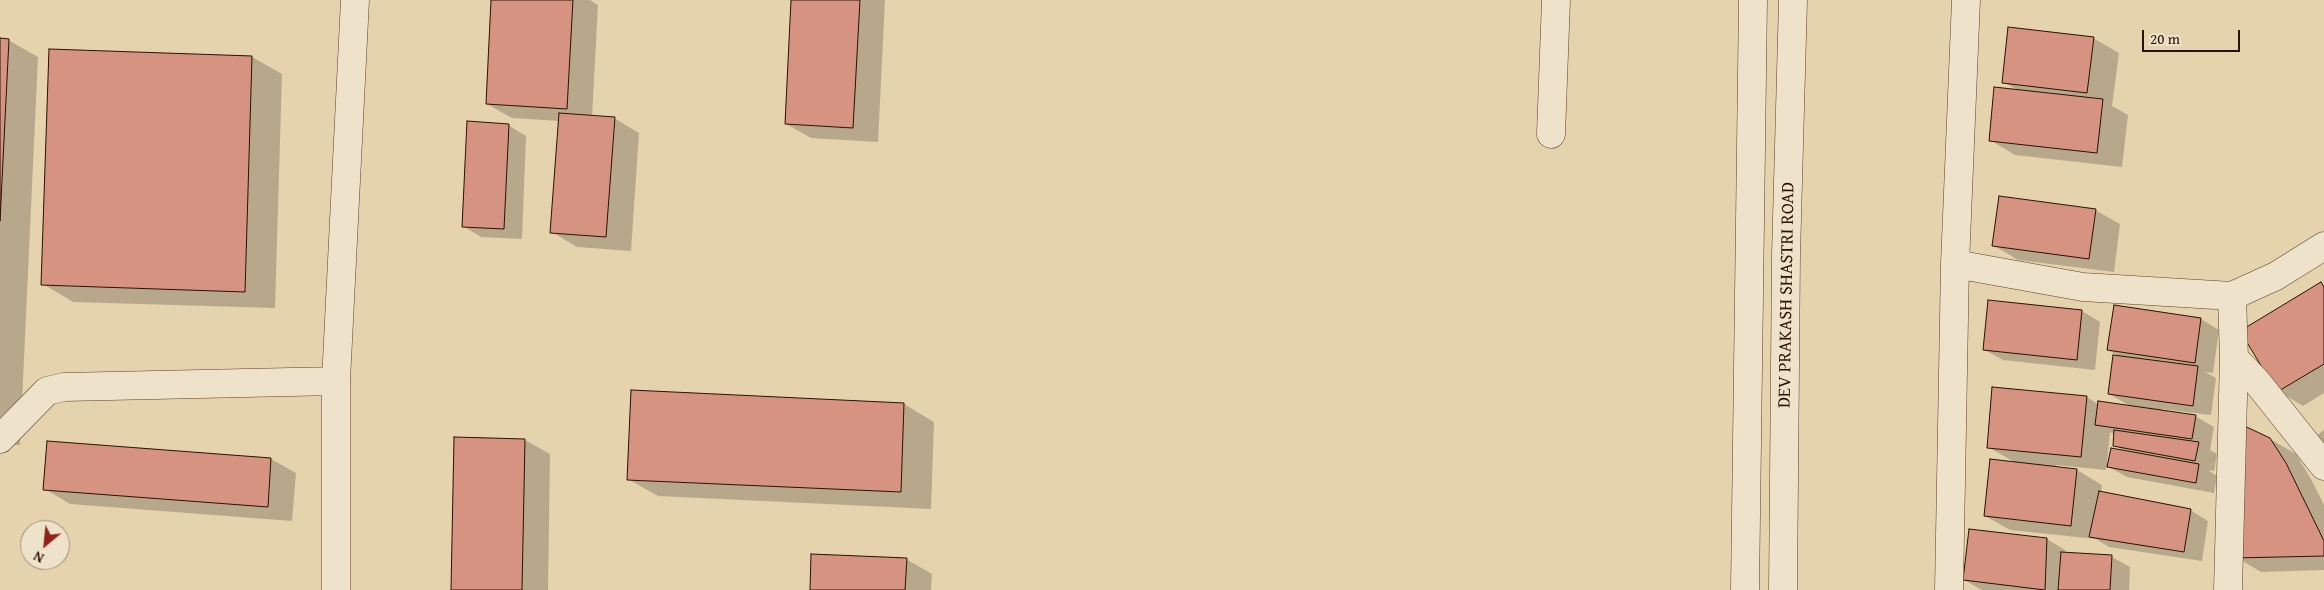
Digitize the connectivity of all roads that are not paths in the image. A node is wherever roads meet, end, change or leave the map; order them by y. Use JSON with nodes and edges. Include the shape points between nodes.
{"nodes":[{"id":1,"x":355,"y":0,"type":"edge"},
{"id":2,"x":1556,"y":0,"type":"edge"},
{"id":3,"x":1753,"y":0,"type":"edge"},
{"id":4,"x":1793,"y":0,"type":"edge"},
{"id":5,"x":1966,"y":0,"type":"edge"},
{"id":6,"x":1551,"y":134,"type":"dead end"},
{"id":7,"x":2321,"y":255,"type":"edge"},
{"id":8,"x":1955,"y":264,"type":"junction"},
{"id":9,"x":2232,"y":296,"type":"junction"},
{"id":10,"x":2234,"y":358,"type":"junction"},
{"id":11,"x":336,"y":381,"type":"junction"},
{"id":12,"x":0,"y":439,"type":"edge"},
{"id":13,"x":2324,"y":466,"type":"edge"},
{"id":14,"x":336,"y":590,"type":"edge"},
{"id":15,"x":1745,"y":590,"type":"edge"},
{"id":16,"x":1783,"y":590,"type":"edge"},
{"id":17,"x":1949,"y":590,"type":"edge"},
{"id":18,"x":2228,"y":590,"type":"edge"}],
"edges":[{"from":1,"to":11,"type":"street"},
{"from":2,"to":6,"type":"street"},
{"from":3,"to":15,"type":"street"},
{"from":4,"to":16,"type":"street","name":"DEV PRAKASH SHASTRI ROAD","via":[[1786,255]]},
{"from":5,"to":8,"type":"street"},
{"from":7,"to":9,"type":"street"},
{"from":8,"to":9,"type":"street","via":[[2083,287]]},
{"from":8,"to":17,"type":"street"},
{"from":9,"to":10,"type":"street"},
{"from":10,"to":13,"type":"street"},
{"from":10,"to":18,"type":"street"},
{"from":11,"to":12,"type":"street","via":[[64,387],[47,391]]},
{"from":11,"to":14,"type":"street"}]}
